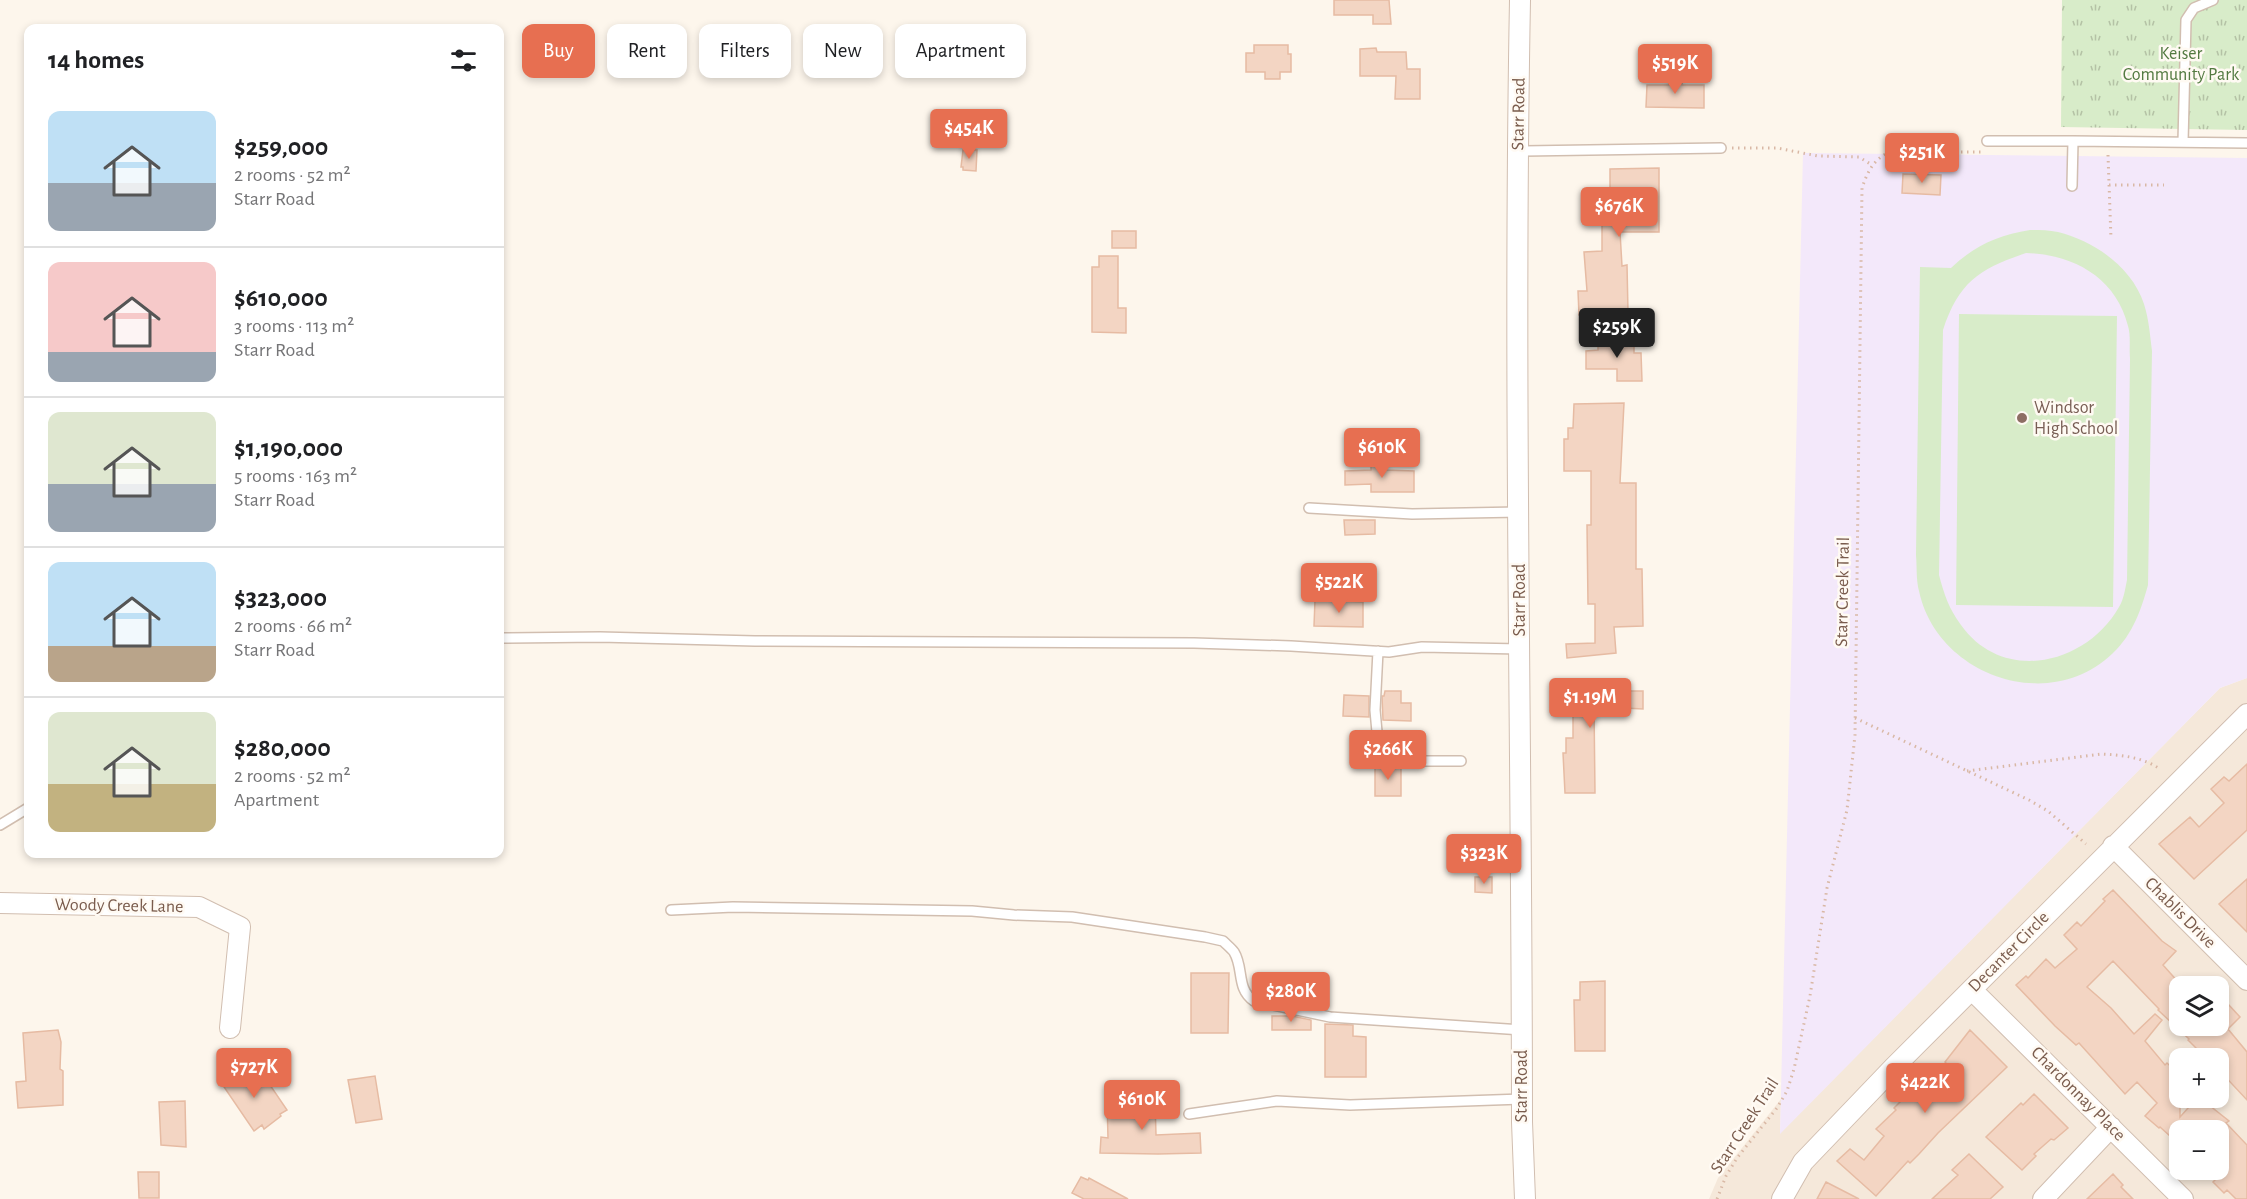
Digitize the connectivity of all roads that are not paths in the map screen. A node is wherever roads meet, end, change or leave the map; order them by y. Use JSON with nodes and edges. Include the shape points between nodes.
{"nodes":[{"id":1,"x":1520,"y":0,"type":"edge"},
{"id":2,"x":2213,"y":0,"type":"edge"},
{"id":3,"x":1987,"y":141,"type":"dead end"},
{"id":4,"x":2073,"y":141,"type":"junction"},
{"id":5,"x":2183,"y":142,"type":"junction"},
{"id":6,"x":2247,"y":143,"type":"edge"},
{"id":7,"x":1721,"y":148,"type":"road end"},
{"id":8,"x":1518,"y":151,"type":"junction"},
{"id":9,"x":2072,"y":186,"type":"dead end"},
{"id":10,"x":1309,"y":508,"type":"dead end"},
{"id":11,"x":1519,"y":512,"type":"junction"},
{"id":12,"x":504,"y":638,"type":"edge"},
{"id":13,"x":1520,"y":649,"type":"junction"},
{"id":14,"x":1378,"y":651,"type":"junction"},
{"id":15,"x":2247,"y":714,"type":"edge"},
{"id":16,"x":1461,"y":761,"type":"dead end"},
{"id":17,"x":24,"y":810,"type":"edge"},
{"id":18,"x":0,"y":825,"type":"edge"},
{"id":19,"x":2114,"y":846,"type":"junction"},
{"id":20,"x":0,"y":903,"type":"edge"},
{"id":21,"x":671,"y":910,"type":"dead end"},
{"id":22,"x":2247,"y":980,"type":"edge"},
{"id":23,"x":1972,"y":990,"type":"junction"},
{"id":24,"x":230,"y":1028,"type":"dead end"},
{"id":25,"x":1522,"y":1030,"type":"junction"},
{"id":26,"x":1522,"y":1099,"type":"junction"},
{"id":27,"x":1189,"y":1114,"type":"dead end"},
{"id":28,"x":2111,"y":1127,"type":"junction"},
{"id":29,"x":1525,"y":1199,"type":"edge"},
{"id":30,"x":1782,"y":1199,"type":"edge"},
{"id":31,"x":2043,"y":1199,"type":"edge"},
{"id":32,"x":2183,"y":1199,"type":"edge"}],
"edges":[{"from":1,"to":8,"type":"street","name":"Starr Road"},
{"from":2,"to":5,"type":"lane","via":[[2194,8],[2186,20]]},
{"from":3,"to":4,"type":"lane"},
{"from":4,"to":5,"type":"lane"},
{"from":4,"to":9,"type":"lane"},
{"from":5,"to":6,"type":"lane"},
{"from":7,"to":8,"type":"lane"},
{"from":8,"to":11,"type":"street","name":"Starr Road"},
{"from":10,"to":11,"type":"lane","via":[[1412,514]]},
{"from":11,"to":13,"type":"street","name":"Starr Road"},
{"from":12,"to":14,"type":"lane","via":[[1194,643]]},
{"from":13,"to":14,"type":"lane","via":[[1422,647]]},
{"from":13,"to":25,"type":"street","name":"Starr Road"},
{"from":14,"to":16,"type":"lane","via":[[1379,754],[1409,761]]},
{"from":15,"to":19,"type":"street","name":"Decanter Circle"},
{"from":17,"to":18,"type":"lane"},
{"from":19,"to":22,"type":"street","name":"Chablis Drive"},
{"from":19,"to":23,"type":"street","name":"Decanter Circle"},
{"from":20,"to":24,"type":"street","name":"Woody Creek Lane","via":[[199,907],[240,927]]},
{"from":21,"to":25,"type":"lane","via":[[733,907],[972,911],[1072,917],[1223,941],[1233,950],[1247,996],[1254,1001],[1330,1017]]},
{"from":23,"to":28,"type":"street","name":"Chardonnay Place"},
{"from":23,"to":30,"type":"street","name":"Decanter Circle","via":[[1803,1162]]},
{"from":25,"to":26,"type":"street","name":"Starr Road"},
{"from":26,"to":27,"type":"lane","via":[[1350,1105],[1277,1101]]},
{"from":26,"to":29,"type":"street","name":"Starr Road"},
{"from":28,"to":31,"type":"street"},
{"from":28,"to":32,"type":"street","name":"Chardonnay Place"}]}
